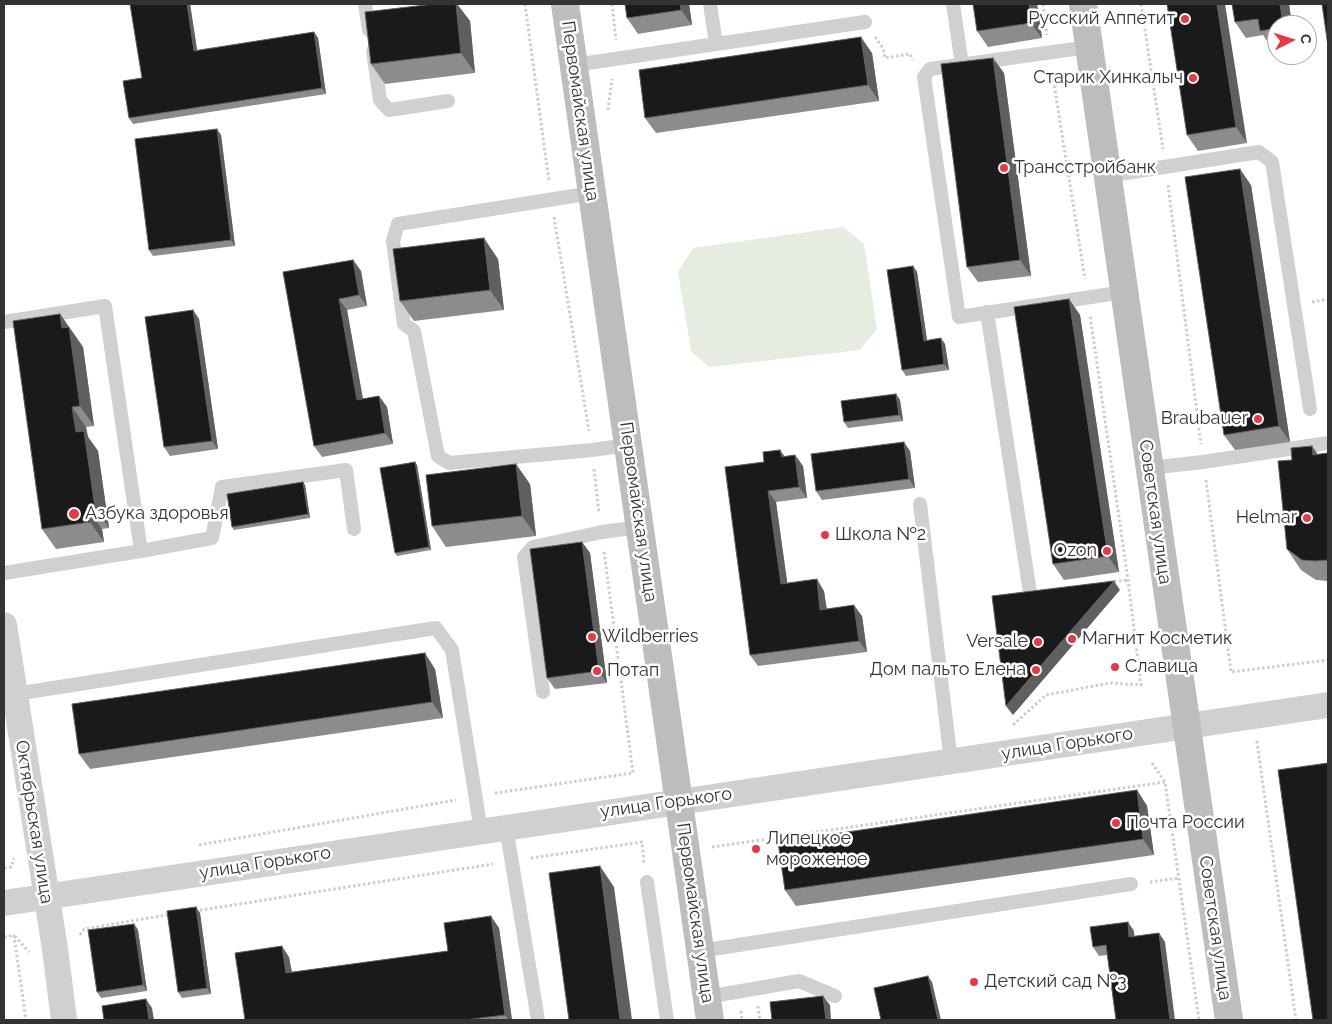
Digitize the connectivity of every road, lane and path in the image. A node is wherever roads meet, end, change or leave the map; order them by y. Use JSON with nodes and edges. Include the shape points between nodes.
{"nodes":[{"id":1,"x":366,"y":4,"type":"edge"},
{"id":2,"x":526,"y":4,"type":"edge"},
{"id":3,"x":565,"y":4,"type":"edge"},
{"id":4,"x":612,"y":4,"type":"edge"},
{"id":5,"x":710,"y":4,"type":"edge"},
{"id":6,"x":953,"y":4,"type":"edge"},
{"id":7,"x":1043,"y":4,"type":"edge"},
{"id":8,"x":1082,"y":4,"type":"edge"},
{"id":9,"x":1141,"y":4,"type":"edge"},
{"id":10,"x":865,"y":22,"type":"dead end"},
{"id":11,"x":716,"y":44,"type":"junction"},
{"id":12,"x":1089,"y":47,"type":"junction"},
{"id":13,"x":1049,"y":52,"type":"junction"},
{"id":14,"x":910,"y":54,"type":"dead end"},
{"id":15,"x":615,"y":58,"type":"junction"},
{"id":16,"x":885,"y":58,"type":"dead end"},
{"id":17,"x":574,"y":65,"type":"junction"},
{"id":18,"x":962,"y":65,"type":"junction"},
{"id":19,"x":448,"y":100,"type":"dead end"},
{"id":20,"x":608,"y":112,"type":"dead end"},
{"id":21,"x":1165,"y":167,"type":"junction"},
{"id":22,"x":1107,"y":176,"type":"junction"},
{"id":23,"x":592,"y":193,"type":"junction"},
{"id":24,"x":551,"y":199,"type":"junction"},
{"id":25,"x":1124,"y":292,"type":"junction"},
{"id":26,"x":1088,"y":298,"type":"junction"},
{"id":27,"x":987,"y":312,"type":"junction"},
{"id":28,"x":4,"y":322,"type":"edge"},
{"id":29,"x":1310,"y":410,"type":"dead end"},
{"id":30,"x":1328,"y":443,"type":"edge"},
{"id":31,"x":628,"y":444,"type":"junction"},
{"id":32,"x":592,"y":450,"type":"junction"},
{"id":33,"x":1204,"y":462,"type":"junction"},
{"id":34,"x":1149,"y":468,"type":"junction"},
{"id":35,"x":920,"y":504,"type":"dead end"},
{"id":36,"x":640,"y":527,"type":"junction"},
{"id":37,"x":354,"y":529,"type":"dead end"},
{"id":38,"x":602,"y":532,"type":"junction"},
{"id":39,"x":141,"y":551,"type":"junction"},
{"id":40,"x":4,"y":573,"type":"edge"},
{"id":41,"x":1128,"y":580,"type":"junction"},
{"id":42,"x":1108,"y":582,"type":"edge"},
{"id":43,"x":1030,"y":593,"type":"edge"},
{"id":44,"x":4,"y":630,"type":"edge"},
{"id":45,"x":1328,"y":660,"type":"edge"},
{"id":46,"x":543,"y":692,"type":"dead end"},
{"id":47,"x":15,"y":694,"type":"junction"},
{"id":48,"x":1328,"y":706,"type":"edge"},
{"id":49,"x":1012,"y":726,"type":"dead end"},
{"id":50,"x":1186,"y":727,"type":"junction"},
{"id":51,"x":1256,"y":742,"type":"dead end"},
{"id":52,"x":951,"y":762,"type":"junction"},
{"id":53,"x":1152,"y":763,"type":"dead end"},
{"id":54,"x":1165,"y":782,"type":"junction"},
{"id":55,"x":476,"y":796,"type":"junction"},
{"id":56,"x":679,"y":801,"type":"junction"},
{"id":57,"x":493,"y":829,"type":"junction"},
{"id":58,"x":195,"y":846,"type":"dead end"},
{"id":59,"x":707,"y":848,"type":"dead end"},
{"id":60,"x":512,"y":861,"type":"junction"},
{"id":61,"x":1179,"y":878,"type":"junction"},
{"id":62,"x":1154,"y":881,"type":"dead end"},
{"id":63,"x":647,"y":882,"type":"joint"},
{"id":64,"x":1131,"y":884,"type":"dead end"},
{"id":65,"x":46,"y":896,"type":"junction"},
{"id":66,"x":4,"y":903,"type":"edge"},
{"id":67,"x":186,"y":912,"type":"edge"},
{"id":68,"x":176,"y":914,"type":"edge"},
{"id":69,"x":14,"y":935,"type":"junction"},
{"id":70,"x":4,"y":936,"type":"edge"},
{"id":71,"x":78,"y":938,"type":"dead end"},
{"id":72,"x":700,"y":951,"type":"junction"},
{"id":73,"x":30,"y":953,"type":"dead end"},
{"id":74,"x":835,"y":996,"type":"dead end"},
{"id":75,"x":758,"y":1007,"type":"dead end"},
{"id":76,"x":709,"y":1008,"type":"edge"},
{"id":77,"x":26,"y":1020,"type":"edge"},
{"id":78,"x":64,"y":1020,"type":"edge"},
{"id":79,"x":538,"y":1020,"type":"edge"},
{"id":80,"x":667,"y":1020,"type":"edge"},
{"id":81,"x":760,"y":1020,"type":"edge"},
{"id":82,"x":1199,"y":1020,"type":"edge"},
{"id":83,"x":1228,"y":1020,"type":"edge"},
{"id":84,"x":1296,"y":1020,"type":"edge"}],
"edges":[{"from":1,"to":19,"type":"lane","via":[[380,100],[389,110]]},
{"from":2,"to":24,"type":"path"},
{"from":3,"to":17,"type":"main road","name":"Первомайская улица"},
{"from":4,"to":15,"type":"path","via":[[617,45]]},
{"from":5,"to":11,"type":"lane"},
{"from":6,"to":18,"type":"lane"},
{"from":7,"to":13,"type":"path"},
{"from":8,"to":12,"type":"main road","name":"Советская улица"},
{"from":9,"to":21,"type":"path"},
{"from":10,"to":11,"type":"lane"},
{"from":11,"to":15,"type":"lane"},
{"from":12,"to":13,"type":"lane"},
{"from":12,"to":22,"type":"main road","name":"Советская улица"},
{"from":13,"to":18,"type":"lane"},
{"from":13,"to":26,"type":"path"},
{"from":14,"to":16,"type":"path"},
{"from":15,"to":17,"type":"lane"},
{"from":15,"to":20,"type":"path"},
{"from":17,"to":23,"type":"main road","name":"Первомайская улица"},
{"from":18,"to":27,"type":"lane","via":[[930,69],[924,77],[959,316]]},
{"from":21,"to":22,"type":"lane"},
{"from":21,"to":29,"type":"lane","via":[[1259,152],[1272,162]]},
{"from":21,"to":33,"type":"path"},
{"from":22,"to":25,"type":"main road","name":"Советская улица"},
{"from":23,"to":24,"type":"lane"},
{"from":23,"to":31,"type":"main road","name":"Первомайская улица"},
{"from":24,"to":32,"type":"path"},
{"from":24,"to":32,"type":"lane","via":[[398,224],[393,241],[404,324],[414,331],[438,456],[449,462]]},
{"from":25,"to":26,"type":"lane"},
{"from":25,"to":34,"type":"main road","name":"Советская улица"},
{"from":26,"to":27,"type":"lane"},
{"from":26,"to":41,"type":"path"},
{"from":27,"to":43,"type":"lane"},
{"from":28,"to":39,"type":"lane","via":[[105,306]]},
{"from":30,"to":33,"type":"lane"},
{"from":31,"to":32,"type":"lane"},
{"from":31,"to":36,"type":"main road","name":"Первомайская улица"},
{"from":32,"to":38,"type":"path"},
{"from":33,"to":34,"type":"lane"},
{"from":33,"to":45,"type":"path","via":[[1231,672]]},
{"from":34,"to":50,"type":"main road","name":"Советская улица"},
{"from":35,"to":52,"type":"lane"},
{"from":36,"to":38,"type":"lane"},
{"from":36,"to":56,"type":"main road","name":"Первомайская улица"},
{"from":37,"to":39,"type":"lane","via":[[346,470],[222,487],[212,538]]},
{"from":38,"to":46,"type":"lane","via":[[533,546],[524,557]]},
{"from":38,"to":55,"type":"path","via":[[633,773]]},
{"from":39,"to":40,"type":"lane"},
{"from":41,"to":42,"type":"path"},
{"from":41,"to":49,"type":"path","via":[[1141,685],[1110,683],[1046,695]]},
{"from":44,"to":47,"type":"street","name":"Октябрьская улица"},
{"from":47,"to":55,"type":"lane","via":[[436,628],[452,650]]},
{"from":47,"to":65,"type":"street","name":"Октябрьская улица"},
{"from":48,"to":50,"type":"street","name":"улица Горького"},
{"from":50,"to":52,"type":"street","name":"улица Горького"},
{"from":50,"to":83,"type":"main road","name":"Советская улица"},
{"from":51,"to":84,"type":"path"},
{"from":52,"to":56,"type":"street","name":"улица Горького"},
{"from":53,"to":54,"type":"path"},
{"from":54,"to":59,"type":"path"},
{"from":54,"to":61,"type":"path"},
{"from":55,"to":57,"type":"lane"},
{"from":55,"to":58,"type":"path"},
{"from":56,"to":57,"type":"street","name":"улица Горького"},
{"from":56,"to":72,"type":"main road","name":"Первомайская улица"},
{"from":57,"to":60,"type":"lane"},
{"from":57,"to":65,"type":"street","name":"улица Горького"},
{"from":60,"to":63,"type":"path","via":[[642,842]]},
{"from":60,"to":67,"type":"path"},
{"from":60,"to":79,"type":"lane"},
{"from":61,"to":62,"type":"path"},
{"from":61,"to":82,"type":"path"},
{"from":63,"to":80,"type":"lane"},
{"from":64,"to":72,"type":"lane"},
{"from":65,"to":66,"type":"street","name":"улица Горького"},
{"from":65,"to":78,"type":"street","name":"Октябрьская улица"},
{"from":68,"to":71,"type":"path","via":[[84,929]]},
{"from":69,"to":70,"type":"path"},
{"from":69,"to":73,"type":"path"},
{"from":69,"to":77,"type":"path"},
{"from":72,"to":76,"type":"main road","name":"Первомайская улица"},
{"from":74,"to":76,"type":"lane","via":[[799,981]]},
{"from":75,"to":81,"type":"path"}]}
